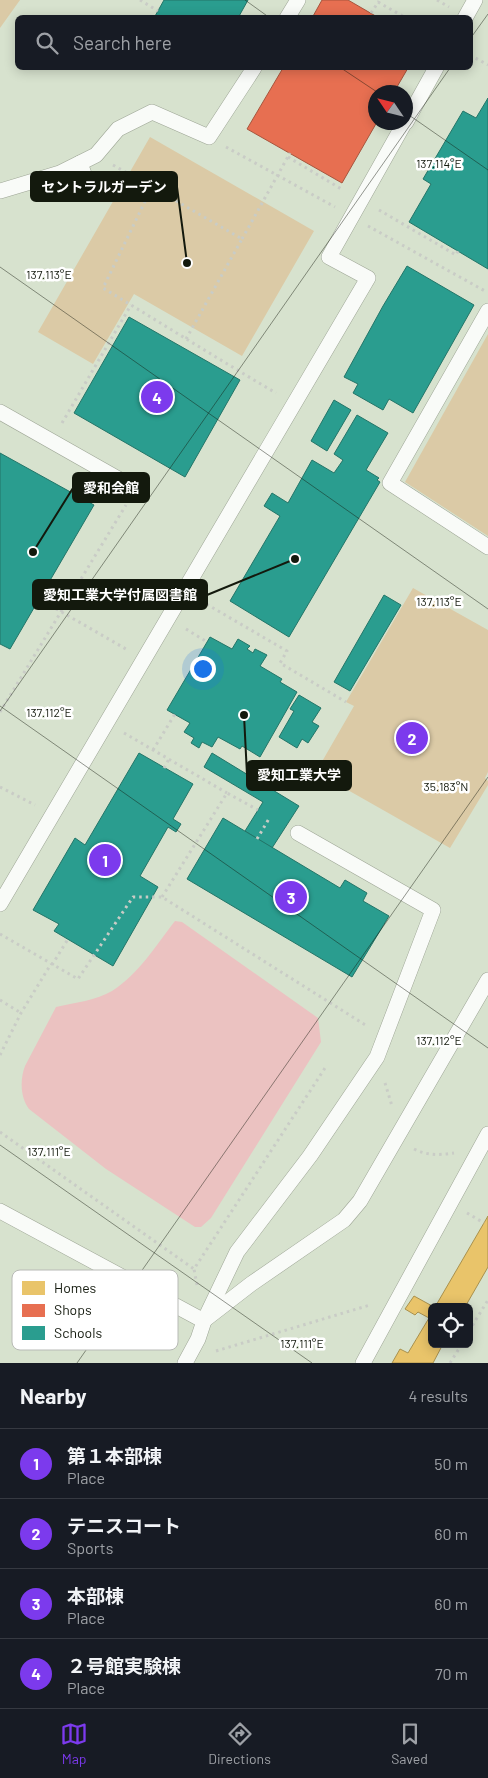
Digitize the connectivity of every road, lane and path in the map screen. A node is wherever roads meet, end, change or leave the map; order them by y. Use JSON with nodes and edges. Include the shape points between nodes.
{"nodes":[{"id":1,"x":140,"y":0,"type":"edge"},
{"id":2,"x":298,"y":0,"type":"edge"},
{"id":3,"x":475,"y":0,"type":"edge"},
{"id":4,"x":379,"y":1,"type":"edge"},
{"id":5,"x":158,"y":11,"type":"dead end"},
{"id":6,"x":371,"y":13,"type":"dead end"},
{"id":7,"x":288,"y":15,"type":"edge"},
{"id":8,"x":401,"y":15,"type":"edge"},
{"id":9,"x":467,"y":15,"type":"edge"},
{"id":10,"x":473,"y":57,"type":"edge"},
{"id":11,"x":488,"y":65,"type":"edge"},
{"id":12,"x":253,"y":70,"type":"edge"},
{"id":13,"x":435,"y":70,"type":"edge"},
{"id":14,"x":413,"y":108,"type":"edge"},
{"id":15,"x":400,"y":130,"type":"edge"},
{"id":16,"x":209,"y":137,"type":"junction"},
{"id":17,"x":96,"y":155,"type":"junction"},
{"id":18,"x":80,"y":163,"type":"junction"},
{"id":19,"x":278,"y":176,"type":"junction"},
{"id":20,"x":152,"y":187,"type":"junction"},
{"id":21,"x":89,"y":188,"type":"dead end"},
{"id":22,"x":0,"y":190,"type":"edge"},
{"id":23,"x":345,"y":191,"type":"dead end"},
{"id":24,"x":361,"y":199,"type":"junction"},
{"id":25,"x":351,"y":216,"type":"junction"},
{"id":26,"x":242,"y":239,"type":"junction"},
{"id":27,"x":458,"y":251,"type":"dead end"},
{"id":28,"x":488,"y":292,"type":"edge"},
{"id":29,"x":131,"y":305,"type":"junction"},
{"id":30,"x":488,"y":311,"type":"edge"},
{"id":31,"x":186,"y":339,"type":"junction"},
{"id":32,"x":294,"y":404,"type":"junction"},
{"id":33,"x":0,"y":412,"type":"edge"},
{"id":34,"x":52,"y":441,"type":"junction"},
{"id":35,"x":136,"y":489,"type":"joint"},
{"id":36,"x":488,"y":548,"type":"edge"},
{"id":37,"x":183,"y":591,"type":"junction"},
{"id":38,"x":40,"y":599,"type":"dead end"},
{"id":39,"x":62,"y":612,"type":"junction"},
{"id":40,"x":143,"y":659,"type":"junction"},
{"id":41,"x":346,"y":702,"type":"dead end"},
{"id":42,"x":0,"y":712,"type":"edge"},
{"id":43,"x":175,"y":714,"type":"dead end"},
{"id":44,"x":106,"y":723,"type":"junction"},
{"id":45,"x":153,"y":750,"type":"junction"},
{"id":46,"x":169,"y":759,"type":"junction"},
{"id":47,"x":164,"y":768,"type":"dead end"},
{"id":48,"x":0,"y":787,"type":"edge"},
{"id":49,"x":227,"y":793,"type":"junction"},
{"id":50,"x":258,"y":810,"type":"dead end"},
{"id":51,"x":52,"y":814,"type":"junction"},
{"id":52,"x":270,"y":817,"type":"dead end"},
{"id":53,"x":298,"y":833,"type":"dead end"},
{"id":54,"x":258,"y":839,"type":"dead end"},
{"id":55,"x":162,"y":897,"type":"junction"},
{"id":56,"x":0,"y":904,"type":"edge"},
{"id":57,"x":0,"y":934,"type":"edge"},
{"id":58,"x":68,"y":939,"type":"dead end"},
{"id":59,"x":52,"y":964,"type":"junction"},
{"id":60,"x":488,"y":980,"type":"edge"},
{"id":61,"x":0,"y":1000,"type":"edge"},
{"id":62,"x":22,"y":1013,"type":"junction"},
{"id":63,"x":384,"y":1038,"type":"junction"},
{"id":64,"x":0,"y":1055,"type":"edge"},
{"id":65,"x":377,"y":1057,"type":"junction"},
{"id":66,"x":327,"y":1065,"type":"dead end"},
{"id":67,"x":0,"y":1132,"type":"edge"},
{"id":68,"x":488,"y":1134,"type":"edge"},
{"id":69,"x":398,"y":1137,"type":"junction"},
{"id":70,"x":466,"y":1172,"type":"junction"},
{"id":71,"x":0,"y":1211,"type":"edge"},
{"id":72,"x":109,"y":1270,"type":"edge"},
{"id":73,"x":400,"y":1296,"type":"junction"},
{"id":74,"x":488,"y":1300,"type":"edge"},
{"id":75,"x":178,"y":1307,"type":"edge"},
{"id":76,"x":204,"y":1321,"type":"junction"},
{"id":77,"x":473,"y":1324,"type":"edge"},
{"id":78,"x":459,"y":1348,"type":"edge"},
{"id":79,"x":188,"y":1357,"type":"edge"},
{"id":80,"x":363,"y":1363,"type":"edge"},
{"id":81,"x":450,"y":1363,"type":"edge"}],
"edges":[{"from":1,"to":5,"type":"path"},
{"from":2,"to":7,"type":"lane"},
{"from":3,"to":9,"type":"lane"},
{"from":4,"to":6,"type":"path"},
{"from":4,"to":8,"type":"path"},
{"from":10,"to":11,"type":"path"},
{"from":12,"to":16,"type":"lane"},
{"from":13,"to":14,"type":"lane"},
{"from":15,"to":24,"type":"lane"},
{"from":16,"to":17,"type":"lane","via":[[152,112],[118,129]]},
{"from":16,"to":19,"type":"path"},
{"from":17,"to":18,"type":"lane"},
{"from":17,"to":20,"type":"path"},
{"from":18,"to":21,"type":"lane"},
{"from":18,"to":22,"type":"lane","via":[[60,173]]},
{"from":19,"to":23,"type":"path","via":[[289,155]]},
{"from":19,"to":25,"type":"path"},
{"from":19,"to":26,"type":"path"},
{"from":20,"to":26,"type":"path"},
{"from":20,"to":29,"type":"path","via":[[103,288]]},
{"from":24,"to":25,"type":"lane"},
{"from":24,"to":27,"type":"path","via":[[456,255]]},
{"from":25,"to":28,"type":"path"},
{"from":25,"to":32,"type":"lane","via":[[329,256],[368,278]]},
{"from":26,"to":31,"type":"path"},
{"from":29,"to":31,"type":"path"},
{"from":29,"to":34,"type":"path"},
{"from":30,"to":36,"type":"lane","via":[[390,483]]},
{"from":31,"to":32,"type":"path"},
{"from":32,"to":37,"type":"lane"},
{"from":33,"to":34,"type":"lane"},
{"from":34,"to":35,"type":"lane"},
{"from":35,"to":39,"type":"path"},
{"from":37,"to":40,"type":"lane"},
{"from":37,"to":41,"type":"path","via":[[287,651],[280,663]]},
{"from":38,"to":39,"type":"path"},
{"from":39,"to":40,"type":"path"},
{"from":39,"to":42,"type":"path"},
{"from":40,"to":44,"type":"lane"},
{"from":43,"to":45,"type":"path"},
{"from":44,"to":45,"type":"path"},
{"from":44,"to":51,"type":"lane"},
{"from":45,"to":46,"type":"path"},
{"from":46,"to":47,"type":"path"},
{"from":46,"to":49,"type":"path"},
{"from":48,"to":51,"type":"path"},
{"from":49,"to":50,"type":"path"},
{"from":49,"to":55,"type":"path"},
{"from":51,"to":56,"type":"lane"},
{"from":52,"to":54,"type":"path"},
{"from":53,"to":63,"type":"lane","via":[[433,910]]},
{"from":55,"to":59,"type":"path","via":[[133,897],[78,979]]},
{"from":55,"to":63,"type":"path"},
{"from":57,"to":59,"type":"path"},
{"from":58,"to":59,"type":"path"},
{"from":59,"to":62,"type":"path"},
{"from":60,"to":69,"type":"lane"},
{"from":61,"to":62,"type":"path"},
{"from":62,"to":64,"type":"path"},
{"from":63,"to":65,"type":"lane"},
{"from":65,"to":69,"type":"path"},
{"from":65,"to":76,"type":"lane","via":[[310,1156],[237,1252]]},
{"from":66,"to":67,"type":"path","via":[[194,1269]]},
{"from":68,"to":70,"type":"lane"},
{"from":69,"to":70,"type":"path","via":[[423,1153],[456,1153]]},
{"from":69,"to":76,"type":"lane","via":[[360,1201],[344,1220],[251,1284]]},
{"from":70,"to":73,"type":"lane"},
{"from":71,"to":72,"type":"lane"},
{"from":73,"to":79,"type":"path"},
{"from":73,"to":80,"type":"lane"},
{"from":74,"to":77,"type":"path"},
{"from":75,"to":76,"type":"lane"},
{"from":76,"to":79,"type":"lane"},
{"from":78,"to":81,"type":"path"}]}
